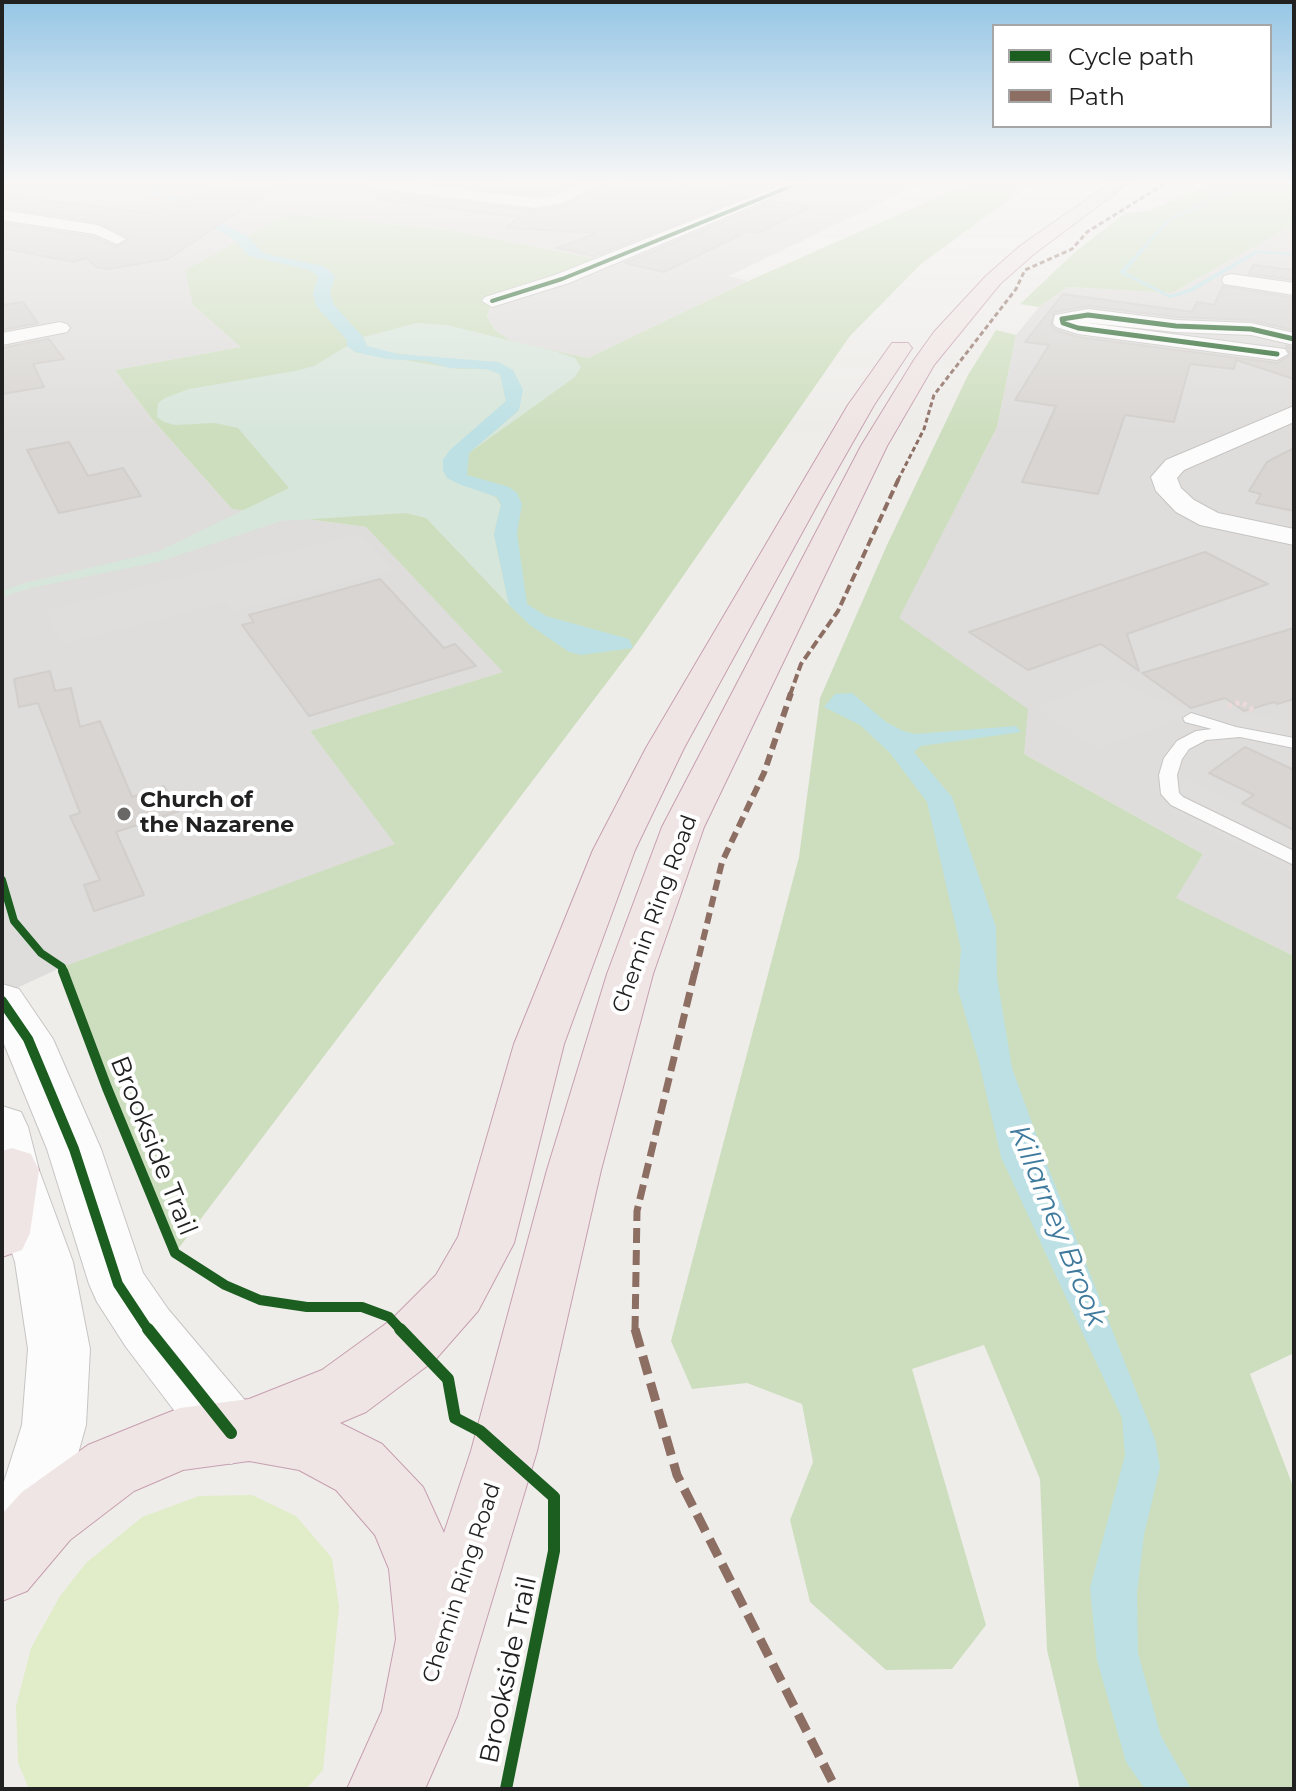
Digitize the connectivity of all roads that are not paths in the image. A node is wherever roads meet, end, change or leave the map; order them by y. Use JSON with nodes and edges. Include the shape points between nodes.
{"nodes":[{"id":1,"x":593,"y":267,"type":"edge"},
{"id":2,"x":977,"y":267,"type":"edge"},
{"id":3,"x":1008,"y":267,"type":"edge"},
{"id":4,"x":1231,"y":280,"type":"dead end"},
{"id":5,"x":1294,"y":289,"type":"edge"},
{"id":6,"x":949,"y":293,"type":"dead end"},
{"id":7,"x":492,"y":301,"type":"dead end"},
{"id":8,"x":60,"y":328,"type":"dead end"},
{"id":9,"x":912,"y":332,"type":"dead end"},
{"id":10,"x":2,"y":339,"type":"edge"},
{"id":11,"x":1294,"y":339,"type":"edge"},
{"id":12,"x":1285,"y":352,"type":"edge"},
{"id":13,"x":1253,"y":363,"type":"dead end"},
{"id":14,"x":1294,"y":413,"type":"edge"},
{"id":15,"x":1294,"y":537,"type":"edge"},
{"id":16,"x":1191,"y":718,"type":"dead end"},
{"id":17,"x":1240,"y":732,"type":"junction"},
{"id":18,"x":1294,"y":743,"type":"edge"},
{"id":19,"x":1294,"y":859,"type":"edge"},
{"id":20,"x":2,"y":1001,"type":"edge"},
{"id":21,"x":7,"y":1149,"type":"edge"},
{"id":22,"x":2,"y":1233,"type":"edge"},
{"id":23,"x":240,"y":1432,"type":"junction"},
{"id":24,"x":2,"y":1558,"type":"edge"},
{"id":25,"x":2,"y":1566,"type":"edge"},
{"id":26,"x":419,"y":1716,"type":"junction"},
{"id":27,"x":386,"y":1789,"type":"edge"}],
"edges":[{"from":1,"to":7,"type":"street"},
{"from":2,"to":6,"type":"highway"},
{"from":3,"to":26,"type":"highway","name":"Chemin Ring Road","via":[[956,321],[898,403],[683,827],[630,974],[574,1170],[504,1451]]},
{"from":4,"to":5,"type":"street"},
{"from":8,"to":10,"type":"street"},
{"from":9,"to":23,"type":"highway","via":[[815,484],[665,748],[614,850],[539,1044],[485,1243],[457,1293],[413,1340],[344,1391]]},
{"from":11,"to":12,"type":"street","via":[[1251,329],[1081,314],[1062,321],[1078,328]]},
{"from":12,"to":13,"type":"street"},
{"from":14,"to":15,"type":"street","via":[[1175,465],[1164,477],[1169,491],[1185,506],[1210,519]]},
{"from":16,"to":17,"type":"lane"},
{"from":17,"to":18,"type":"lane"},
{"from":17,"to":19,"type":"lane","via":[[1202,735],[1183,745],[1168,775],[1170,794]]},
{"from":20,"to":23,"type":"street","via":[[28,1039],[74,1149],[118,1284],[147,1328]]},
{"from":21,"to":22,"type":"highway"},
{"from":21,"to":24,"type":"street","via":[[44,1262],[59,1349],[54,1425],[27,1515]]},
{"from":23,"to":25,"type":"highway","via":[[180,1439],[111,1468],[46,1516]]},
{"from":23,"to":26,"type":"highway","via":[[308,1440],[359,1467],[399,1511],[424,1569],[432,1639]]},
{"from":26,"to":27,"type":"highway"}]}
